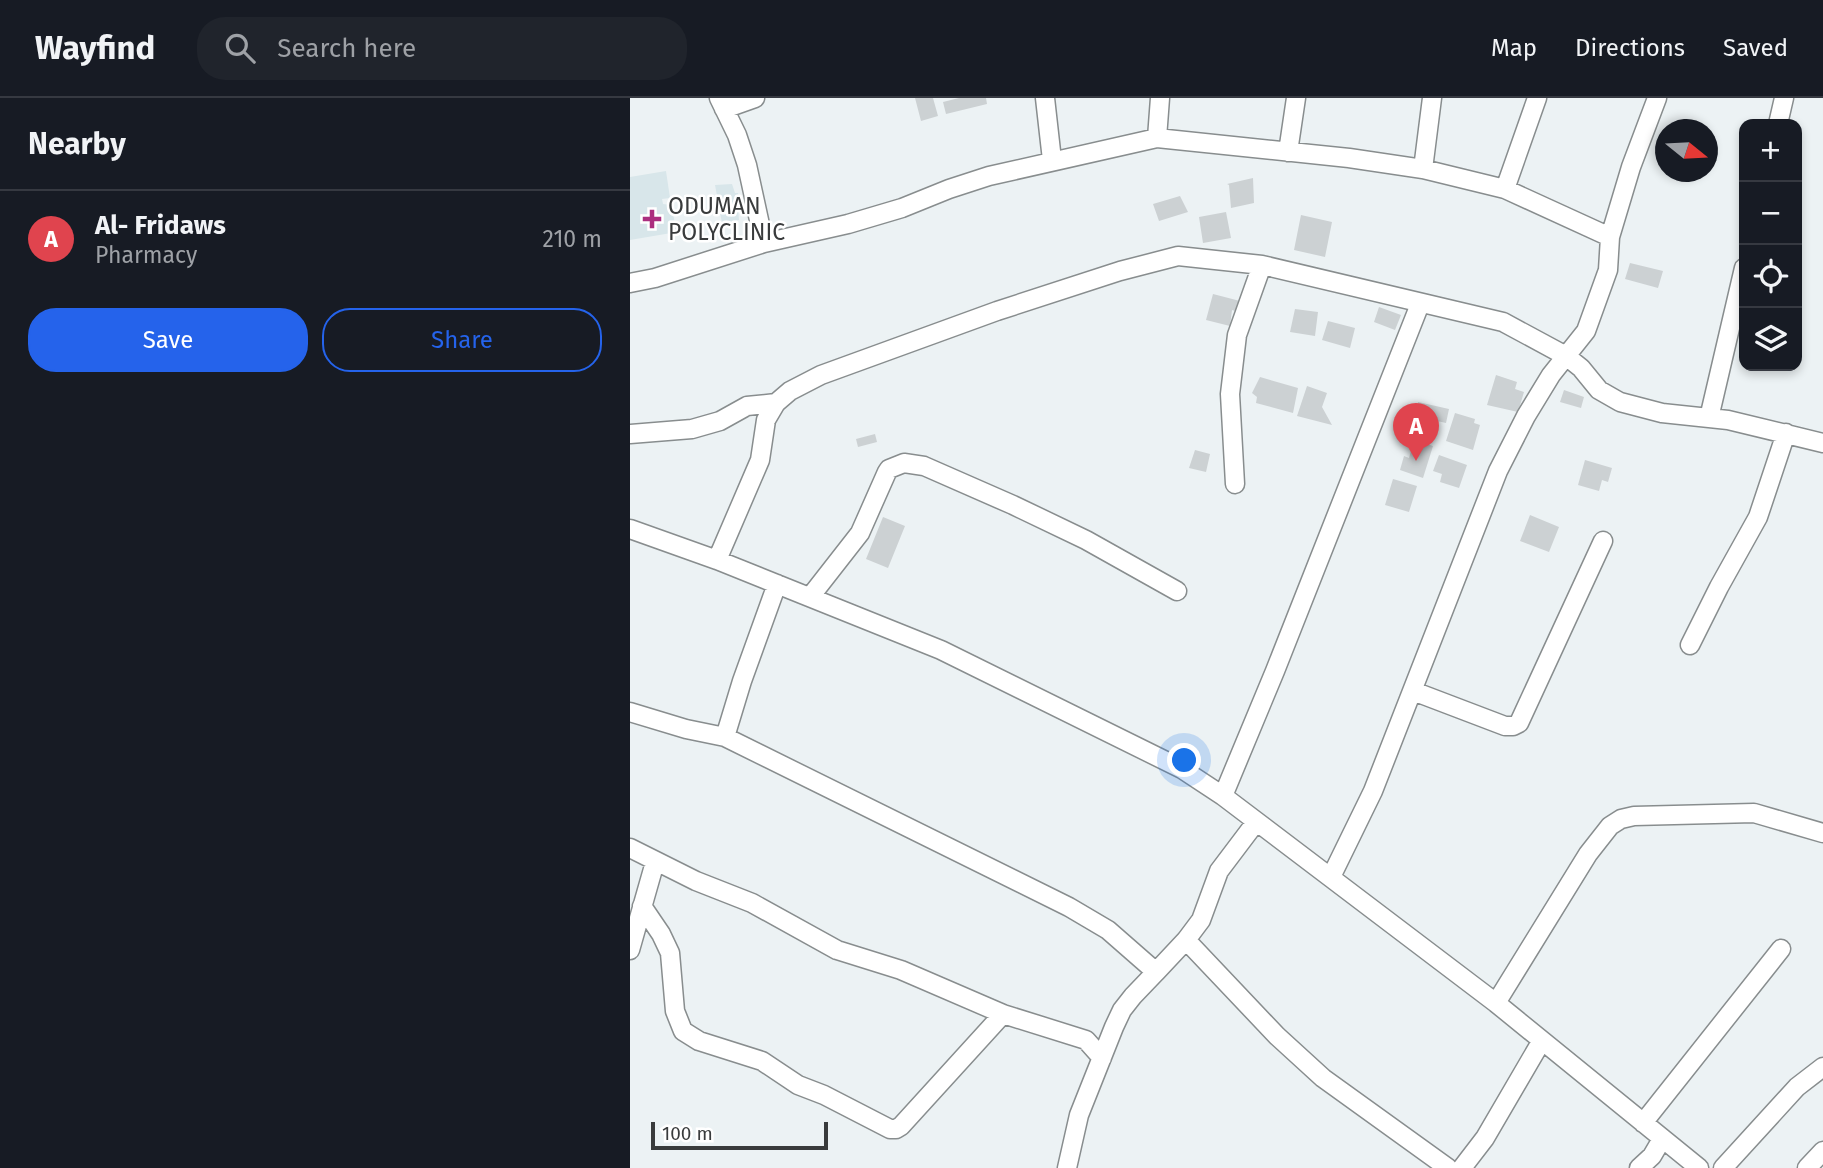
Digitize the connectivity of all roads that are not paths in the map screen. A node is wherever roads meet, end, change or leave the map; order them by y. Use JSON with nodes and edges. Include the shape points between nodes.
{"nodes":[{"id":1,"x":755,"y":98,"type":"edge"},
{"id":2,"x":1045,"y":98,"type":"edge"},
{"id":3,"x":1160,"y":98,"type":"edge"},
{"id":4,"x":1296,"y":98,"type":"edge"},
{"id":5,"x":1432,"y":98,"type":"edge"},
{"id":6,"x":1537,"y":98,"type":"edge"},
{"id":7,"x":1657,"y":98,"type":"edge"},
{"id":8,"x":1784,"y":98,"type":"edge"},
{"id":9,"x":721,"y":104,"type":"edge"},
{"id":10,"x":1779,"y":119,"type":"edge"},
{"id":11,"x":1157,"y":138,"type":"junction"},
{"id":12,"x":1287,"y":152,"type":"junction"},
{"id":13,"x":1052,"y":160,"type":"junction"},
{"id":14,"x":1423,"y":169,"type":"junction"},
{"id":15,"x":1505,"y":190,"type":"junction"},
{"id":16,"x":1610,"y":237,"type":"junction"},
{"id":17,"x":764,"y":243,"type":"junction"},
{"id":18,"x":1262,"y":265,"type":"junction"},
{"id":19,"x":630,"y":283,"type":"edge"},
{"id":20,"x":1739,"y":289,"type":"edge"},
{"id":21,"x":1420,"y":304,"type":"junction"},
{"id":22,"x":1566,"y":356,"type":"junction"},
{"id":23,"x":776,"y":403,"type":"junction"},
{"id":24,"x":1709,"y":418,"type":"junction"},
{"id":25,"x":1786,"y":433,"type":"junction"},
{"id":26,"x":630,"y":434,"type":"edge"},
{"id":27,"x":1823,"y":443,"type":"edge"},
{"id":28,"x":1235,"y":484,"type":"dead end"},
{"id":29,"x":630,"y":529,"type":"edge"},
{"id":30,"x":1603,"y":541,"type":"dead end"},
{"id":31,"x":718,"y":560,"type":"junction"},
{"id":32,"x":777,"y":584,"type":"junction"},
{"id":33,"x":1177,"y":591,"type":"dead end"},
{"id":34,"x":810,"y":597,"type":"junction"},
{"id":35,"x":1690,"y":645,"type":"dead end"},
{"id":36,"x":1413,"y":691,"type":"junction"},
{"id":37,"x":630,"y":712,"type":"edge"},
{"id":38,"x":725,"y":737,"type":"junction"},
{"id":39,"x":1223,"y":796,"type":"junction"},
{"id":40,"x":1256,"y":822,"type":"junction"},
{"id":41,"x":1823,"y":833,"type":"edge"},
{"id":42,"x":630,"y":848,"type":"edge"},
{"id":43,"x":655,"y":862,"type":"junction"},
{"id":44,"x":1331,"y":877,"type":"junction"},
{"id":45,"x":642,"y":906,"type":"junction"},
{"id":46,"x":1186,"y":940,"type":"junction"},
{"id":47,"x":1781,"y":949,"type":"dead end"},
{"id":48,"x":630,"y":950,"type":"edge"},
{"id":49,"x":1156,"y":972,"type":"junction"},
{"id":50,"x":1496,"y":1003,"type":"junction"},
{"id":51,"x":1003,"y":1014,"type":"junction"},
{"id":52,"x":1541,"y":1042,"type":"junction"},
{"id":53,"x":1102,"y":1058,"type":"junction"},
{"id":54,"x":1823,"y":1067,"type":"edge"},
{"id":55,"x":1643,"y":1123,"type":"junction"},
{"id":56,"x":1662,"y":1139,"type":"junction"},
{"id":57,"x":1823,"y":1151,"type":"edge"},
{"id":58,"x":1067,"y":1168,"type":"edge"},
{"id":59,"x":1448,"y":1168,"type":"edge"},
{"id":60,"x":1462,"y":1168,"type":"edge"},
{"id":61,"x":1639,"y":1168,"type":"edge"},
{"id":62,"x":1699,"y":1168,"type":"edge"},
{"id":63,"x":1723,"y":1168,"type":"edge"},
{"id":64,"x":1807,"y":1168,"type":"edge"}],
"edges":[{"from":1,"to":9,"type":"street"},
{"from":2,"to":13,"type":"street"},
{"from":3,"to":11,"type":"street"},
{"from":4,"to":12,"type":"street"},
{"from":5,"to":14,"type":"street"},
{"from":6,"to":15,"type":"street"},
{"from":7,"to":16,"type":"street"},
{"from":8,"to":10,"type":"street"},
{"from":9,"to":17,"type":"street","via":[[747,165]]},
{"from":11,"to":12,"type":"street"},
{"from":11,"to":13,"type":"street"},
{"from":12,"to":14,"type":"street"},
{"from":13,"to":17,"type":"street","via":[[989,176],[848,224]]},
{"from":14,"to":15,"type":"street"},
{"from":15,"to":16,"type":"street"},
{"from":16,"to":22,"type":"street","via":[[1608,270],[1597,304],[1586,331]]},
{"from":17,"to":19,"type":"street"},
{"from":18,"to":21,"type":"street"},
{"from":18,"to":23,"type":"street","via":[[1178,256],[1120,271],[821,375]]},
{"from":18,"to":28,"type":"street","via":[[1237,335],[1230,394]]},
{"from":20,"to":24,"type":"street"},
{"from":21,"to":22,"type":"street","via":[[1503,323]]},
{"from":21,"to":39,"type":"street"},
{"from":22,"to":24,"type":"street","via":[[1599,390],[1620,402],[1662,414]]},
{"from":22,"to":36,"type":"street","via":[[1526,416],[1498,471]]},
{"from":23,"to":26,"type":"street","via":[[747,406],[692,429]]},
{"from":23,"to":31,"type":"street","via":[[766,420],[757,468]]},
{"from":24,"to":25,"type":"street"},
{"from":25,"to":27,"type":"street"},
{"from":25,"to":35,"type":"street","via":[[1758,517]]},
{"from":29,"to":31,"type":"street"},
{"from":30,"to":36,"type":"street","via":[[1519,723],[1505,726]]},
{"from":31,"to":32,"type":"street"},
{"from":32,"to":34,"type":"street"},
{"from":32,"to":38,"type":"street"},
{"from":33,"to":34,"type":"street","via":[[1013,505],[924,466],[904,463],[887,472],[860,533]]},
{"from":34,"to":39,"type":"street","via":[[941,650],[1182,769]]},
{"from":36,"to":44,"type":"street","via":[[1366,808]]},
{"from":37,"to":38,"type":"street"},
{"from":38,"to":49,"type":"street","via":[[1069,908],[1108,930]]},
{"from":39,"to":40,"type":"street"},
{"from":40,"to":44,"type":"street"},
{"from":40,"to":46,"type":"street","via":[[1219,871],[1201,920]]},
{"from":41,"to":50,"type":"street","via":[[1754,813],[1621,819],[1588,853]]},
{"from":42,"to":43,"type":"street"},
{"from":43,"to":45,"type":"street"},
{"from":43,"to":51,"type":"street","via":[[751,903],[837,950],[901,970]]},
{"from":44,"to":50,"type":"street"},
{"from":45,"to":48,"type":"street"},
{"from":45,"to":51,"type":"street","via":[[670,953],[675,1011],[683,1031],[699,1041],[762,1061],[798,1085],[890,1129],[901,1126]]},
{"from":46,"to":49,"type":"street"},
{"from":46,"to":59,"type":"street","via":[[1323,1078]]},
{"from":47,"to":55,"type":"street"},
{"from":49,"to":53,"type":"street","via":[[1122,1010]]},
{"from":50,"to":52,"type":"street"},
{"from":51,"to":53,"type":"street","via":[[1086,1040]]},
{"from":52,"to":55,"type":"street"},
{"from":52,"to":60,"type":"street","via":[[1485,1138]]},
{"from":53,"to":58,"type":"street","via":[[1079,1115]]},
{"from":54,"to":63,"type":"street","via":[[1797,1087]]},
{"from":55,"to":56,"type":"street"},
{"from":56,"to":61,"type":"street"},
{"from":56,"to":62,"type":"street"},
{"from":57,"to":64,"type":"street"}]}
